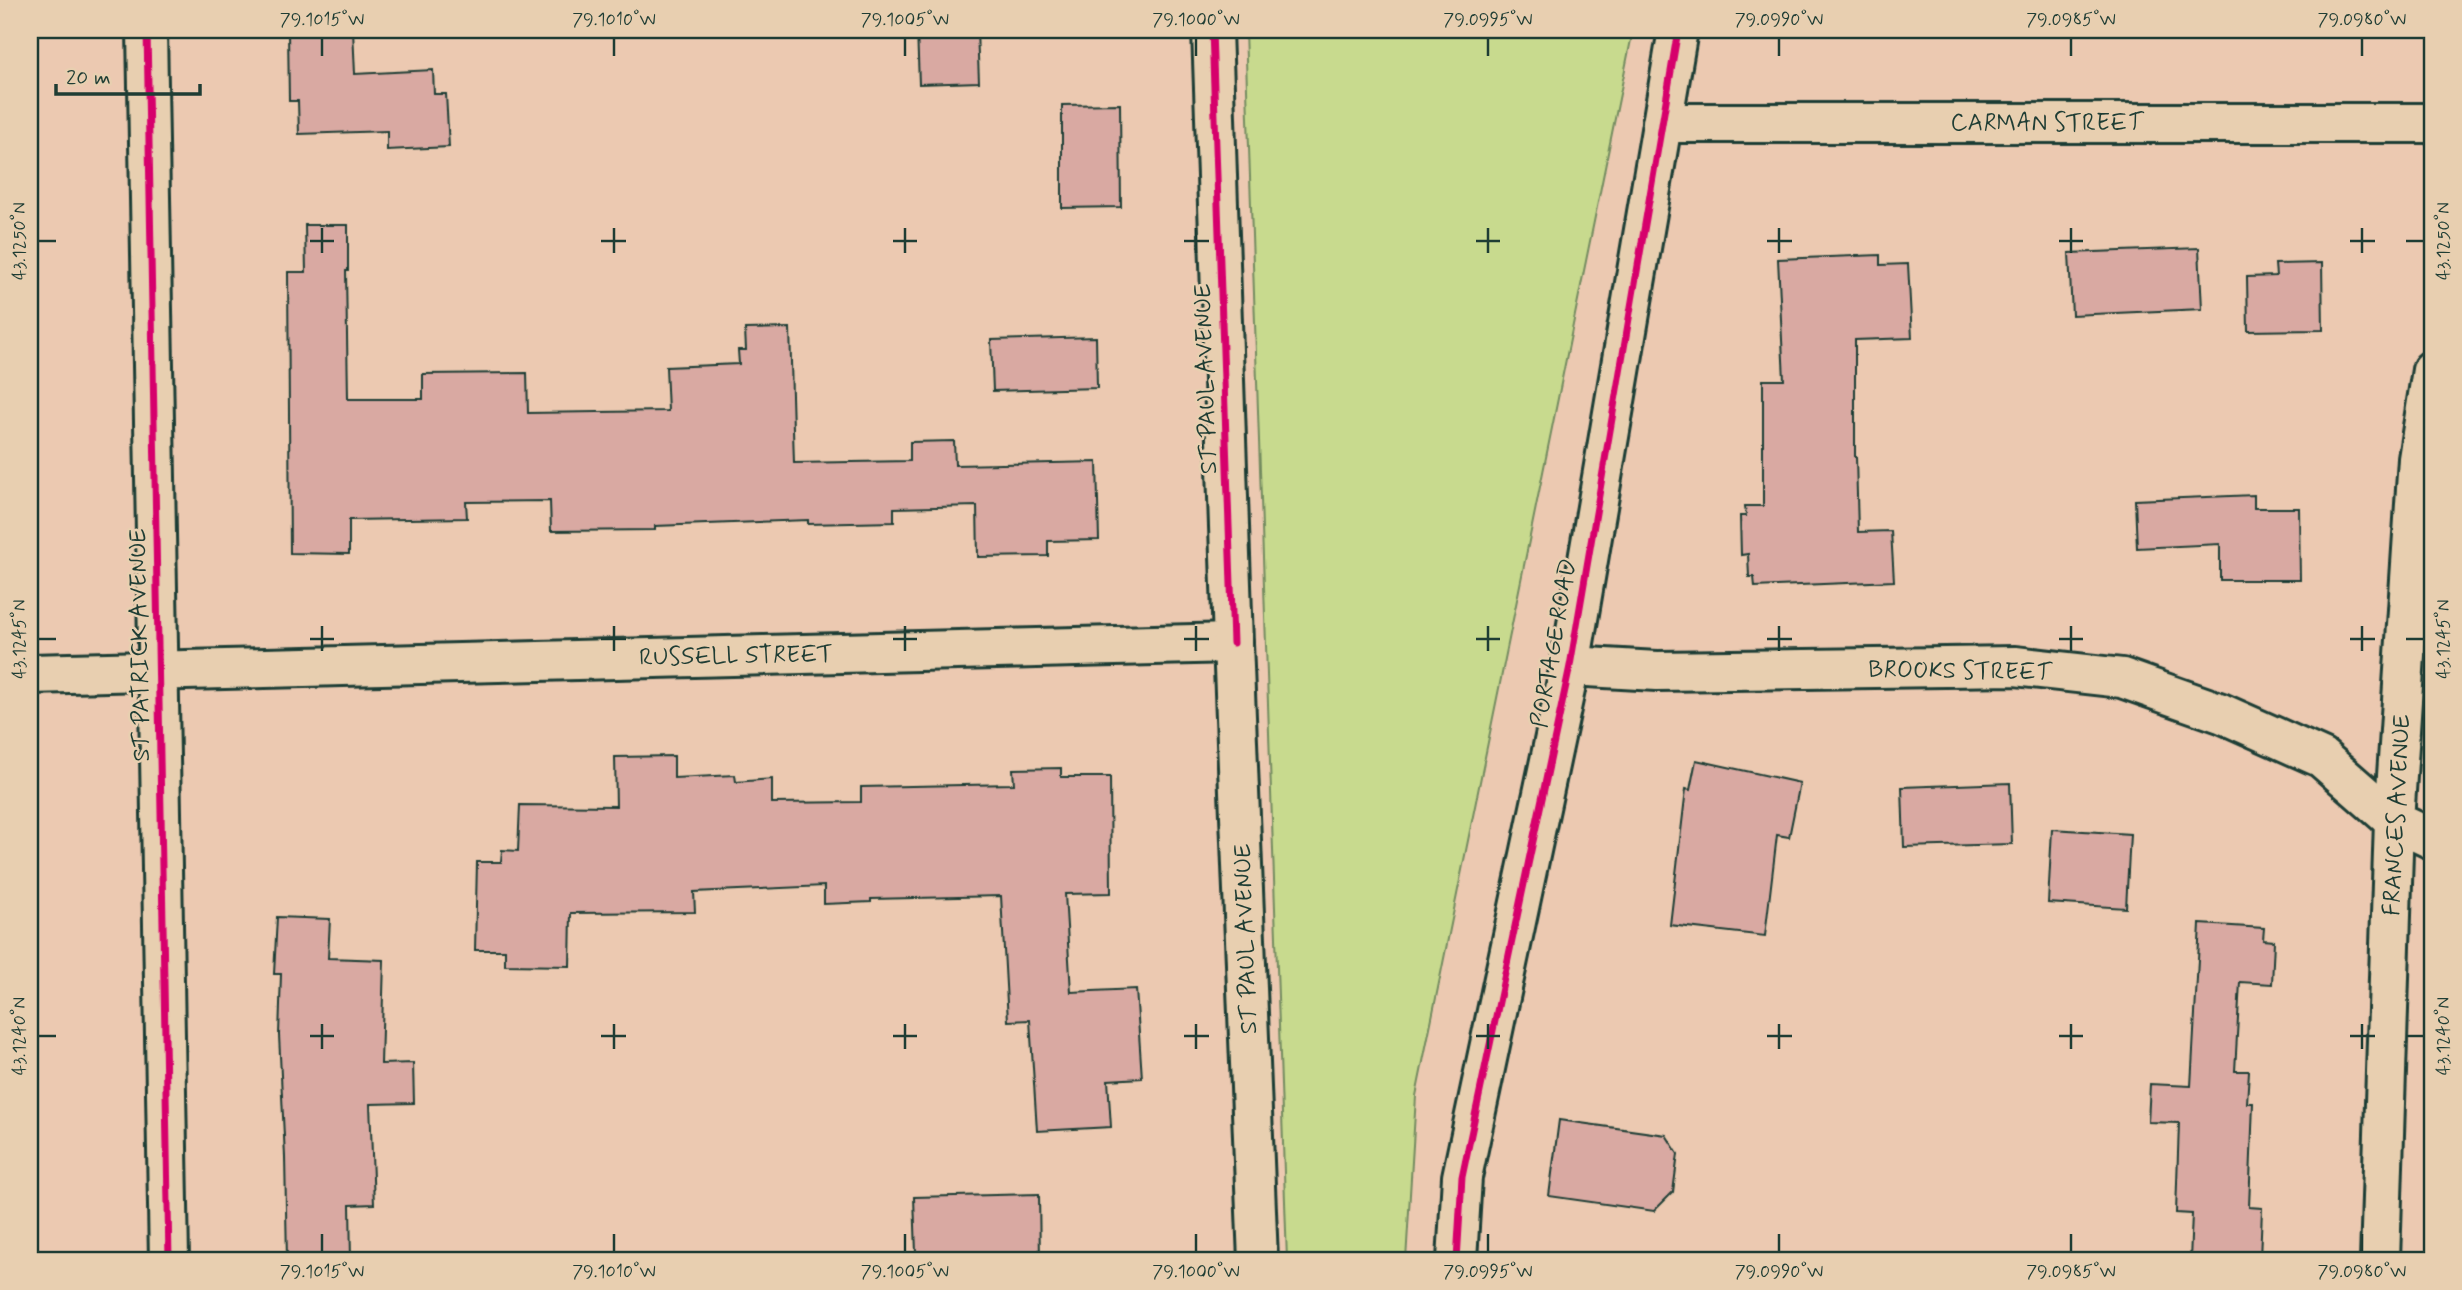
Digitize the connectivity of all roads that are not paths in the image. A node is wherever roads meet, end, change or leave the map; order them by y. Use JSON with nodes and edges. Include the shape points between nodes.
{"nodes":[{"id":1,"x":147,"y":30,"type":"edge"},
{"id":2,"x":1212,"y":30,"type":"edge"},
{"id":3,"x":1678,"y":30,"type":"edge"},
{"id":4,"x":1662,"y":123,"type":"junction"},
{"id":5,"x":2432,"y":123,"type":"edge"},
{"id":6,"x":2432,"y":370,"type":"edge"},
{"id":7,"x":1233,"y":643,"type":"junction"},
{"id":8,"x":1570,"y":666,"type":"junction"},
{"id":9,"x":159,"y":669,"type":"junction"},
{"id":10,"x":30,"y":674,"type":"edge"},
{"id":11,"x":2394,"y":821,"type":"junction"},
{"id":12,"x":2432,"y":839,"type":"edge"},
{"id":13,"x":169,"y":1260,"type":"edge"},
{"id":14,"x":1258,"y":1260,"type":"edge"},
{"id":15,"x":1457,"y":1260,"type":"edge"},
{"id":16,"x":2380,"y":1260,"type":"edge"}],
"edges":[{"from":1,"to":9,"type":"street","name":"ST PATRICK AVENUE"},
{"from":2,"to":7,"type":"street","name":"ST PAUL AVENUE"},
{"from":3,"to":4,"type":"street","name":"PORTAGE ROAD"},
{"from":4,"to":5,"type":"street","name":"CARMAN STREET"},
{"from":4,"to":8,"type":"street","name":"PORTAGE ROAD"},
{"from":6,"to":11,"type":"street","name":"FRANCES AVENUE","via":[[2418,459]]},
{"from":7,"to":9,"type":"street","name":"RUSSELL STREET"},
{"from":7,"to":14,"type":"street","name":"ST PAUL AVENUE"},
{"from":8,"to":11,"type":"street","name":"BROOKS STREET","via":[[1657,671],[2015,666],[2122,677],[2221,713],[2322,758]]},
{"from":8,"to":15,"type":"street","name":"PORTAGE ROAD","via":[[1462,1177]]},
{"from":9,"to":10,"type":"street","name":"RUSSELL STREET"},
{"from":9,"to":13,"type":"street","name":"ST PATRICK AVENUE"},
{"from":11,"to":12,"type":"street","name":"BROOKS STREET"},
{"from":11,"to":16,"type":"street","name":"FRANCES AVENUE"}]}
